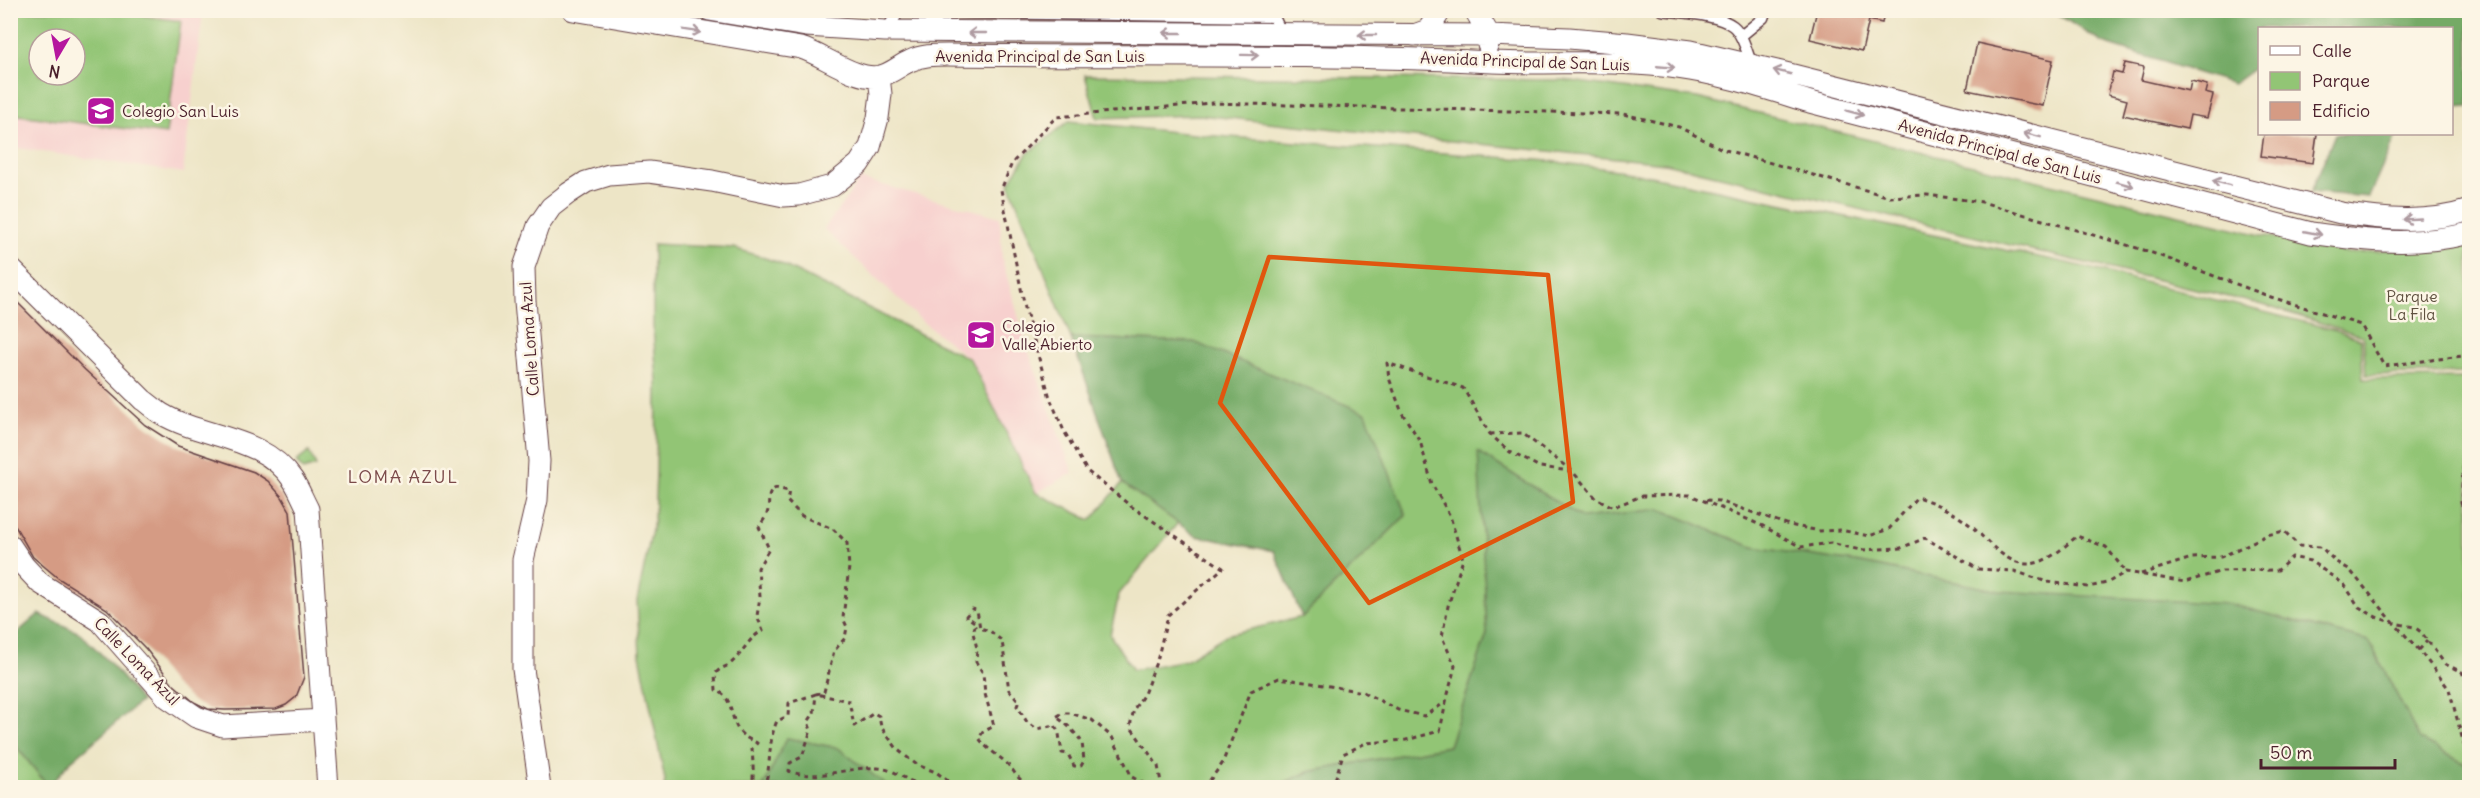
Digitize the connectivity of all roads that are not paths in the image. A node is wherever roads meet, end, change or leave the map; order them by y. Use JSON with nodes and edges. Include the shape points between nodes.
{"nodes":[{"id":1,"x":573,"y":10,"type":"edge"},
{"id":2,"x":1441,"y":10,"type":"edge"},
{"id":3,"x":1475,"y":10,"type":"edge"},
{"id":4,"x":1662,"y":10,"type":"edge"},
{"id":5,"x":1767,"y":10,"type":"edge"},
{"id":6,"x":720,"y":11,"type":"edge"},
{"id":7,"x":885,"y":31,"type":"junction"},
{"id":8,"x":1413,"y":35,"type":"junction"},
{"id":9,"x":1489,"y":35,"type":"junction"},
{"id":10,"x":1741,"y":36,"type":"junction"},
{"id":11,"x":1565,"y":38,"type":"junction"},
{"id":12,"x":1460,"y":60,"type":"junction"},
{"id":13,"x":1564,"y":64,"type":"junction"},
{"id":14,"x":1752,"y":65,"type":"junction"},
{"id":15,"x":885,"y":74,"type":"junction"},
{"id":16,"x":2469,"y":210,"type":"edge"},
{"id":17,"x":2469,"y":233,"type":"edge"},
{"id":18,"x":10,"y":268,"type":"edge"},
{"id":19,"x":10,"y":545,"type":"edge"},
{"id":20,"x":322,"y":720,"type":"junction"},
{"id":21,"x":328,"y":788,"type":"edge"},
{"id":22,"x":540,"y":788,"type":"edge"}],
"edges":[{"from":1,"to":15,"type":"street","one_way":true,"via":[[801,48],[855,74]]},
{"from":2,"to":8,"type":"street","via":[[1428,30]]},
{"from":3,"to":9,"type":"street"},
{"from":4,"to":10,"type":"lane","via":[[1718,19],[1733,26]]},
{"from":5,"to":10,"type":"lane"},
{"from":6,"to":7,"type":"street","name":"Avenida Principal de San Luis","via":[[806,26]]},
{"from":8,"to":7,"type":"street","name":"Avenida Principal de San Luis","one_way":true},
{"from":7,"to":15,"type":"street","name":"Calle Loma Azul","via":[[897,51],[895,66]]},
{"from":8,"to":9,"type":"street","name":"Avenida Principal de San Luis"},
{"from":9,"to":11,"type":"street","name":"Avenida Principal de San Luis"},
{"from":9,"to":12,"type":"street","via":[[1489,44],[1479,56]]},
{"from":10,"to":14,"type":"lane"},
{"from":11,"to":13,"type":"street","via":[[1549,50]]},
{"from":11,"to":14,"type":"street","name":"Avenida Principal de San Luis","via":[[1691,51]]},
{"from":12,"to":13,"type":"street","name":"Avenida Principal de San Luis"},
{"from":15,"to":12,"type":"street","name":"Avenida Principal de San Luis","one_way":true,"via":[[912,60],[947,54]]},
{"from":13,"to":17,"type":"street","name":"Avenida Principal de San Luis","one_way":true,"via":[[1667,67],[1735,79],[2311,233],[2384,243]]},
{"from":16,"to":14,"type":"street","name":"Avenida Principal de San Luis","one_way":true,"via":[[2428,219],[2400,220],[2342,213]]},
{"from":15,"to":22,"type":"street","name":"Calle Loma Azul","via":[[870,147],[860,164],[832,186],[784,196],[649,172],[609,175],[586,182],[569,193],[551,207],[538,226],[524,267],[538,461],[537,500],[523,560],[524,669]]},
{"from":18,"to":20,"type":"street","via":[[143,400],[182,423],[258,450],[292,479],[308,509]]},
{"from":19,"to":20,"type":"street","name":"Calle Loma Azul","via":[[40,583],[100,621],[167,698],[196,717],[223,726]]},
{"from":20,"to":21,"type":"street"}]}
